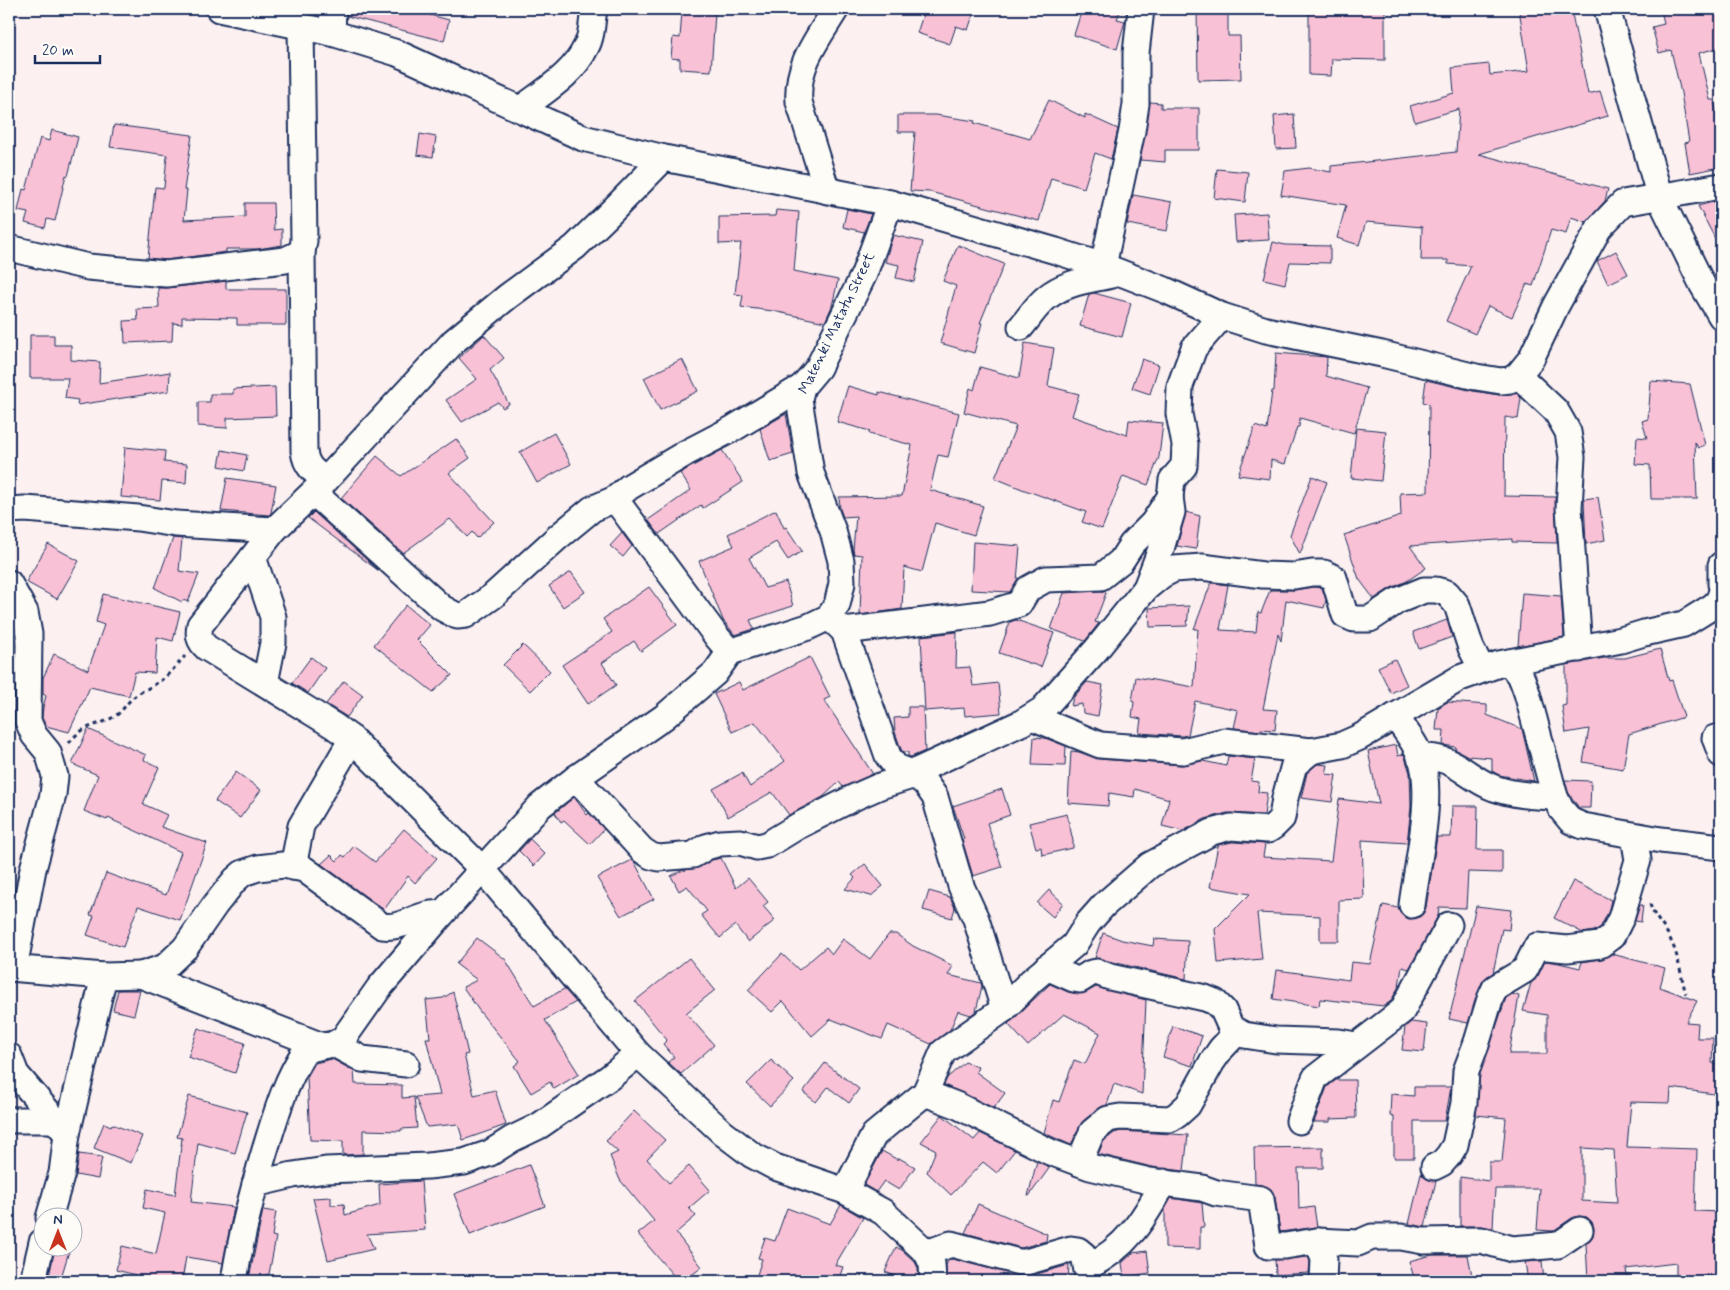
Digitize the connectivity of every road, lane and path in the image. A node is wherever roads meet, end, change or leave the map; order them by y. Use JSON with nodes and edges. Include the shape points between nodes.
{"nodes":[{"id":1,"x":219,"y":9,"type":"edge"},
{"id":2,"x":594,"y":9,"type":"edge"},
{"id":3,"x":836,"y":9,"type":"edge"},
{"id":4,"x":1141,"y":9,"type":"edge"},
{"id":5,"x":1607,"y":9,"type":"edge"},
{"id":6,"x":333,"y":21,"type":"edge"},
{"id":7,"x":301,"y":27,"type":"junction"},
{"id":8,"x":521,"y":109,"type":"junction"},
{"id":9,"x":664,"y":158,"type":"junction"},
{"id":10,"x":1721,"y":186,"type":"edge"},
{"id":11,"x":827,"y":191,"type":"junction"},
{"id":12,"x":1660,"y":198,"type":"junction"},
{"id":13,"x":890,"y":203,"type":"junction"},
{"id":14,"x":9,"y":248,"type":"edge"},
{"id":15,"x":302,"y":252,"type":"junction"},
{"id":16,"x":1112,"y":270,"type":"junction"},
{"id":17,"x":1222,"y":316,"type":"junction"},
{"id":18,"x":1721,"y":316,"type":"edge"},
{"id":19,"x":1021,"y":327,"type":"dead end"},
{"id":20,"x":1518,"y":375,"type":"junction"},
{"id":21,"x":802,"y":387,"type":"junction"},
{"id":22,"x":320,"y":486,"type":"junction"},
{"id":23,"x":1170,"y":497,"type":"junction"},
{"id":24,"x":615,"y":499,"type":"junction"},
{"id":25,"x":9,"y":510,"type":"edge"},
{"id":26,"x":274,"y":530,"type":"junction"},
{"id":27,"x":253,"y":557,"type":"junction"},
{"id":28,"x":1721,"y":565,"type":"edge"},
{"id":29,"x":9,"y":583,"type":"edge"},
{"id":30,"x":1721,"y":584,"type":"edge"},
{"id":31,"x":1146,"y":588,"type":"junction"},
{"id":32,"x":1721,"y":594,"type":"edge"},
{"id":33,"x":836,"y":624,"type":"junction"},
{"id":34,"x":202,"y":643,"type":"junction"},
{"id":35,"x":1579,"y":649,"type":"junction"},
{"id":36,"x":730,"y":652,"type":"junction"},
{"id":37,"x":1509,"y":662,"type":"junction"},
{"id":38,"x":1482,"y":670,"type":"junction"},
{"id":39,"x":265,"y":684,"type":"junction"},
{"id":40,"x":1395,"y":716,"type":"junction"},
{"id":41,"x":1032,"y":717,"type":"junction"},
{"id":42,"x":352,"y":739,"type":"junction"},
{"id":43,"x":1311,"y":751,"type":"junction"},
{"id":44,"x":1420,"y":757,"type":"junction"},
{"id":45,"x":52,"y":765,"type":"junction"},
{"id":46,"x":914,"y":774,"type":"junction"},
{"id":47,"x":576,"y":778,"type":"junction"},
{"id":48,"x":1555,"y":796,"type":"junction"},
{"id":49,"x":1634,"y":836,"type":"junction"},
{"id":50,"x":1721,"y":846,"type":"edge"},
{"id":51,"x":293,"y":867,"type":"junction"},
{"id":52,"x":483,"y":870,"type":"junction"},
{"id":53,"x":1412,"y":904,"type":"dead end"},
{"id":54,"x":1650,"y":904,"type":"dead end"},
{"id":55,"x":442,"y":914,"type":"junction"},
{"id":56,"x":1449,"y":925,"type":"dead end"},
{"id":57,"x":1047,"y":967,"type":"junction"},
{"id":58,"x":11,"y":968,"type":"edge"},
{"id":59,"x":141,"y":974,"type":"junction"},
{"id":60,"x":104,"y":976,"type":"junction"},
{"id":61,"x":1686,"y":994,"type":"dead end"},
{"id":62,"x":1004,"y":1009,"type":"junction"},
{"id":63,"x":1237,"y":1032,"type":"junction"},
{"id":64,"x":328,"y":1045,"type":"junction"},
{"id":65,"x":1356,"y":1045,"type":"junction"},
{"id":66,"x":638,"y":1054,"type":"junction"},
{"id":67,"x":9,"y":1056,"type":"edge"},
{"id":68,"x":406,"y":1064,"type":"dead end"},
{"id":69,"x":925,"y":1093,"type":"junction"},
{"id":70,"x":9,"y":1120,"type":"edge"},
{"id":71,"x":1299,"y":1121,"type":"dead end"},
{"id":72,"x":61,"y":1127,"type":"junction"},
{"id":73,"x":1079,"y":1163,"type":"junction"},
{"id":74,"x":1434,"y":1166,"type":"dead end"},
{"id":75,"x":1164,"y":1182,"type":"junction"},
{"id":76,"x":255,"y":1184,"type":"junction"},
{"id":77,"x":845,"y":1191,"type":"junction"},
{"id":78,"x":52,"y":1208,"type":"edge"},
{"id":79,"x":1580,"y":1230,"type":"dead end"},
{"id":80,"x":1317,"y":1241,"type":"junction"},
{"id":81,"x":927,"y":1253,"type":"junction"},
{"id":82,"x":38,"y":1258,"type":"edge"},
{"id":83,"x":1088,"y":1274,"type":"edge"},
{"id":84,"x":33,"y":1281,"type":"edge"},
{"id":85,"x":234,"y":1281,"type":"edge"},
{"id":86,"x":933,"y":1281,"type":"edge"},
{"id":87,"x":1323,"y":1281,"type":"edge"}],
"edges":[{"from":1,"to":7,"type":"street"},
{"from":2,"to":8,"type":"street","via":[[587,46],[578,62],[570,72]]},
{"from":3,"to":11,"type":"street","via":[[806,57],[798,87],[799,102]]},
{"from":4,"to":16,"type":"street","via":[[1136,53],[1136,104]]},
{"from":5,"to":12,"type":"street"},
{"from":6,"to":7,"type":"street"},
{"from":6,"to":8,"type":"street"},
{"from":7,"to":15,"type":"street"},
{"from":8,"to":9,"type":"street","via":[[583,138]]},
{"from":9,"to":11,"type":"street"},
{"from":9,"to":22,"type":"street","via":[[575,247],[454,341]]},
{"from":10,"to":12,"type":"street"},
{"from":11,"to":13,"type":"street"},
{"from":12,"to":18,"type":"street"},
{"from":12,"to":20,"type":"street","via":[[1623,203],[1599,228],[1531,359]]},
{"from":13,"to":16,"type":"street"},
{"from":13,"to":21,"type":"street","name":"Matenki Matatu Street","via":[[864,274],[818,368]]},
{"from":14,"to":15,"type":"street","via":[[88,267],[166,274],[285,260]]},
{"from":15,"to":22,"type":"street","via":[[304,451]]},
{"from":16,"to":17,"type":"street"},
{"from":16,"to":19,"type":"street","via":[[1054,292]]},
{"from":17,"to":20,"type":"street","via":[[1266,330],[1476,377],[1501,381]]},
{"from":17,"to":23,"type":"street","via":[[1194,348],[1180,386],[1184,466],[1172,480]]},
{"from":20,"to":35,"type":"street","via":[[1556,411],[1568,432],[1572,457],[1569,508]]},
{"from":21,"to":24,"type":"street","via":[[629,487]]},
{"from":21,"to":33,"type":"street","name":"Matenki Matatu Street","via":[[799,399],[811,473],[841,562],[842,583]]},
{"from":22,"to":24,"type":"street","via":[[442,608],[457,616],[466,615],[493,596],[558,537],[592,510]]},
{"from":22,"to":26,"type":"street"},
{"from":23,"to":31,"type":"street","via":[[1172,512]]},
{"from":23,"to":33,"type":"street","via":[[1121,561],[1100,577],[1046,579],[1028,589],[1019,604],[990,613]]},
{"from":24,"to":36,"type":"street"},
{"from":25,"to":26,"type":"street"},
{"from":26,"to":27,"type":"street"},
{"from":27,"to":34,"type":"street","via":[[200,625]]},
{"from":27,"to":39,"type":"street","via":[[273,618],[273,643]]},
{"from":28,"to":30,"type":"street"},
{"from":29,"to":45,"type":"street","via":[[25,612],[29,634],[28,721],[34,735],[48,752]]},
{"from":31,"to":38,"type":"street","via":[[1174,569],[1190,567],[1263,575],[1324,573],[1334,578],[1345,615],[1354,618],[1370,618],[1411,594],[1436,590],[1447,593],[1457,605]]},
{"from":31,"to":41,"type":"street","via":[[1096,650]]},
{"from":32,"to":35,"type":"street","via":[[1713,606],[1684,624]]},
{"from":33,"to":36,"type":"street","via":[[808,627]]},
{"from":33,"to":46,"type":"street","via":[[888,756],[896,767]]},
{"from":34,"to":39,"type":"street"},
{"from":34,"to":45,"type":"path","via":[[163,678],[132,698],[118,713],[103,723],[76,733]]},
{"from":35,"to":37,"type":"street"},
{"from":36,"to":47,"type":"street","via":[[715,674],[664,717]]},
{"from":37,"to":38,"type":"street"},
{"from":37,"to":48,"type":"street","via":[[1522,679],[1527,693]]},
{"from":38,"to":40,"type":"street","via":[[1460,678]]},
{"from":39,"to":42,"type":"street"},
{"from":40,"to":43,"type":"street","via":[[1342,745]]},
{"from":40,"to":44,"type":"street","via":[[1412,739]]},
{"from":41,"to":43,"type":"street","via":[[1100,744],[1183,751],[1224,740]]},
{"from":41,"to":46,"type":"street"},
{"from":42,"to":51,"type":"street","via":[[301,826]]},
{"from":42,"to":52,"type":"street"},
{"from":43,"to":57,"type":"street","via":[[1294,765],[1282,818],[1274,826],[1268,830],[1231,827],[1212,832],[1150,866],[1117,893],[1088,923],[1074,945]]},
{"from":44,"to":48,"type":"street","via":[[1447,760],[1492,787],[1507,792]]},
{"from":44,"to":53,"type":"street","via":[[1426,809]]},
{"from":45,"to":58,"type":"street","via":[[55,776],[53,795]]},
{"from":46,"to":47,"type":"street","via":[[855,797],[767,845],[720,843],[693,855],[659,858],[642,850]]},
{"from":46,"to":62,"type":"street","via":[[934,796]]},
{"from":47,"to":52,"type":"street","via":[[540,806]]},
{"from":48,"to":49,"type":"street","via":[[1571,821]]},
{"from":49,"to":50,"type":"street"},
{"from":49,"to":74,"type":"street","via":[[1638,860],[1621,918],[1612,936],[1600,945],[1567,949],[1537,946],[1526,970],[1495,988],[1466,1071],[1464,1103],[1455,1145],[1450,1155]]},
{"from":51,"to":55,"type":"street","via":[[304,869],[382,926],[404,925],[432,912]]},
{"from":51,"to":59,"type":"street","via":[[258,868],[244,873],[215,905],[185,948],[165,967]]},
{"from":52,"to":55,"type":"street"},
{"from":52,"to":66,"type":"street"},
{"from":54,"to":61,"type":"path","via":[[1655,918],[1672,942]]},
{"from":55,"to":64,"type":"street","via":[[379,988],[343,1039]]},
{"from":56,"to":65,"type":"street","via":[[1402,1011]]},
{"from":57,"to":62,"type":"street"},
{"from":57,"to":63,"type":"street","via":[[1074,979],[1080,980],[1097,972],[1205,998],[1223,1010],[1231,1028]]},
{"from":58,"to":60,"type":"street"},
{"from":59,"to":60,"type":"street"},
{"from":59,"to":64,"type":"street"},
{"from":60,"to":72,"type":"street"},
{"from":62,"to":69,"type":"street","via":[[943,1052]]},
{"from":63,"to":65,"type":"street","via":[[1276,1040]]},
{"from":63,"to":73,"type":"street","via":[[1221,1049],[1183,1111],[1170,1119],[1108,1119],[1092,1132]]},
{"from":64,"to":68,"type":"street","via":[[362,1059]]},
{"from":64,"to":76,"type":"street","via":[[306,1050],[296,1064],[280,1099]]},
{"from":65,"to":71,"type":"street","via":[[1315,1078]]},
{"from":66,"to":76,"type":"street","via":[[539,1126],[464,1162],[326,1170]]},
{"from":66,"to":77,"type":"street","via":[[723,1133],[752,1155]]},
{"from":67,"to":72,"type":"street","via":[[16,1074]]},
{"from":69,"to":73,"type":"street"},
{"from":69,"to":77,"type":"street","via":[[874,1135]]},
{"from":70,"to":72,"type":"street"},
{"from":72,"to":78,"type":"street","via":[[62,1173]]},
{"from":73,"to":75,"type":"street"},
{"from":75,"to":80,"type":"street","via":[[1261,1199],[1268,1246]]},
{"from":75,"to":83,"type":"street","via":[[1132,1234]]},
{"from":76,"to":85,"type":"street"},
{"from":77,"to":81,"type":"street","via":[[882,1212]]},
{"from":79,"to":80,"type":"street","via":[[1558,1245],[1512,1249],[1481,1240],[1423,1241],[1372,1236],[1358,1243]]},
{"from":80,"to":87,"type":"street","via":[[1324,1260]]},
{"from":81,"to":83,"type":"street","via":[[951,1244],[1026,1262],[1072,1249],[1084,1255]]},
{"from":81,"to":86,"type":"street","via":[[932,1264]]},
{"from":82,"to":84,"type":"street"}]}
